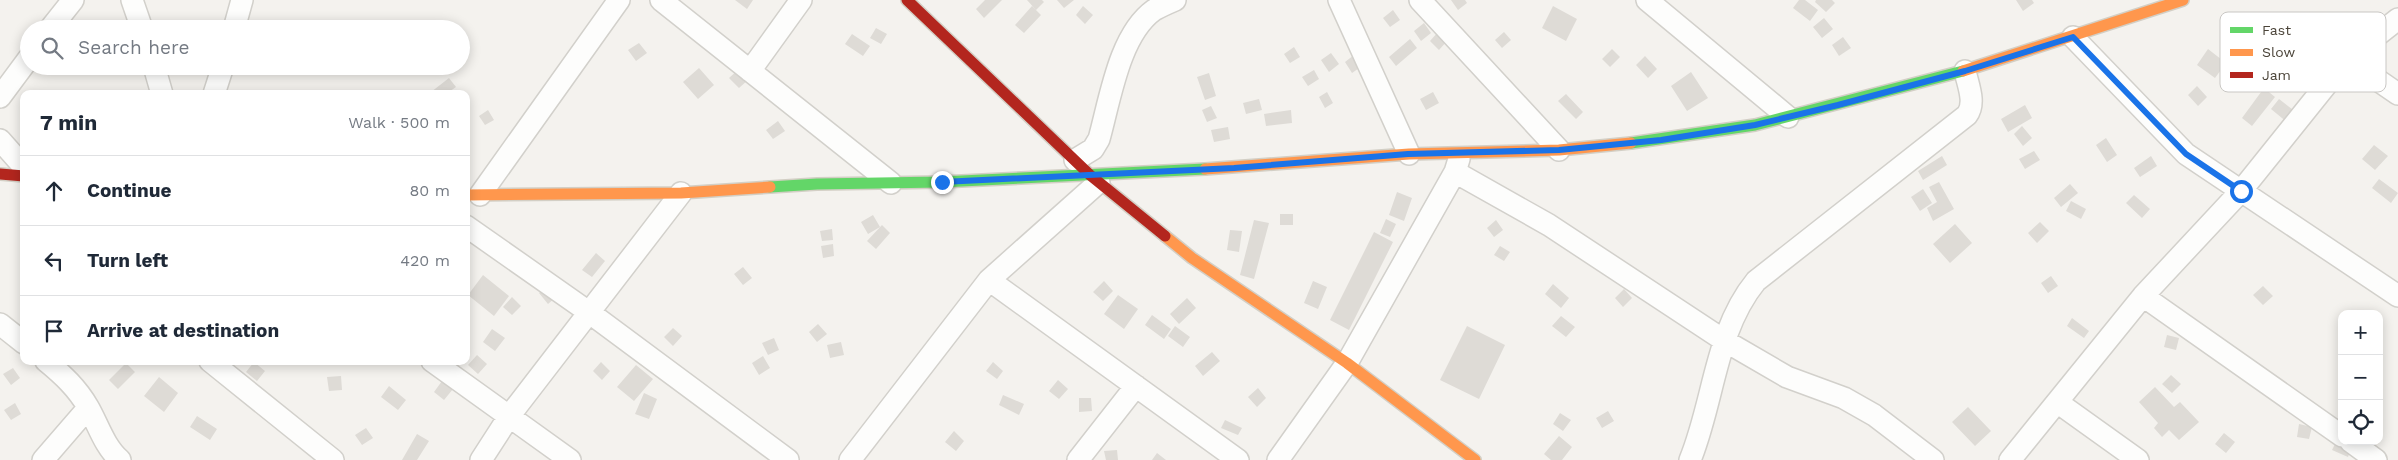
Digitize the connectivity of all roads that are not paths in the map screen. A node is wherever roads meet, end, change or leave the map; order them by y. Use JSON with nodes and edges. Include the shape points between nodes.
{"nodes":[{"id":1,"x":73,"y":0,"type":"edge"},
{"id":2,"x":132,"y":0,"type":"edge"},
{"id":3,"x":242,"y":0,"type":"edge"},
{"id":4,"x":619,"y":0,"type":"edge"},
{"id":5,"x":661,"y":0,"type":"edge"},
{"id":6,"x":801,"y":0,"type":"edge"},
{"id":7,"x":908,"y":0,"type":"edge"},
{"id":8,"x":1175,"y":0,"type":"edge"},
{"id":9,"x":1339,"y":0,"type":"edge"},
{"id":10,"x":1420,"y":0,"type":"edge"},
{"id":11,"x":1647,"y":0,"type":"edge"},
{"id":12,"x":2170,"y":2,"type":"edge"},
{"id":13,"x":1149,"y":5,"type":"edge"},
{"id":14,"x":2398,"y":19,"type":"edge"},
{"id":15,"x":57,"y":20,"type":"edge"},
{"id":16,"x":139,"y":20,"type":"edge"},
{"id":17,"x":236,"y":20,"type":"edge"},
{"id":18,"x":2386,"y":28,"type":"edge"},
{"id":19,"x":2073,"y":37,"type":"junction"},
{"id":20,"x":20,"y":70,"type":"edge"},
{"id":21,"x":750,"y":71,"type":"junction"},
{"id":22,"x":1965,"y":71,"type":"junction"},
{"id":23,"x":157,"y":75,"type":"edge"},
{"id":24,"x":221,"y":75,"type":"edge"},
{"id":25,"x":2386,"y":86,"type":"edge"},
{"id":26,"x":161,"y":90,"type":"edge"},
{"id":27,"x":215,"y":90,"type":"edge"},
{"id":28,"x":2320,"y":92,"type":"edge"},
{"id":29,"x":2398,"y":94,"type":"edge"},
{"id":30,"x":0,"y":97,"type":"edge"},
{"id":31,"x":1788,"y":117,"type":"junction"},
{"id":32,"x":0,"y":140,"type":"edge"},
{"id":33,"x":1559,"y":150,"type":"junction"},
{"id":34,"x":1408,"y":154,"type":"junction"},
{"id":35,"x":1075,"y":160,"type":"junction"},
{"id":36,"x":20,"y":162,"type":"edge"},
{"id":37,"x":1458,"y":163,"type":"junction"},
{"id":38,"x":0,"y":174,"type":"edge"},
{"id":39,"x":20,"y":176,"type":"edge"},
{"id":40,"x":1095,"y":179,"type":"junction"},
{"id":41,"x":891,"y":183,"type":"junction"},
{"id":42,"x":2241,"y":191,"type":"junction"},
{"id":43,"x":681,"y":192,"type":"junction"},
{"id":44,"x":473,"y":196,"type":"edge"},
{"id":45,"x":470,"y":229,"type":"edge"},
{"id":46,"x":989,"y":280,"type":"junction"},
{"id":47,"x":2142,"y":296,"type":"junction"},
{"id":48,"x":2398,"y":296,"type":"edge"},
{"id":49,"x":590,"y":313,"type":"junction"},
{"id":50,"x":0,"y":324,"type":"edge"},
{"id":51,"x":20,"y":340,"type":"edge"},
{"id":52,"x":1725,"y":340,"type":"junction"},
{"id":53,"x":1347,"y":363,"type":"junction"},
{"id":54,"x":52,"y":365,"type":"edge"},
{"id":55,"x":215,"y":365,"type":"edge"},
{"id":56,"x":438,"y":365,"type":"edge"},
{"id":57,"x":1136,"y":386,"type":"junction"},
{"id":58,"x":2057,"y":402,"type":"junction"},
{"id":59,"x":88,"y":408,"type":"junction"},
{"id":60,"x":510,"y":415,"type":"junction"},
{"id":61,"x":2338,"y":433,"type":"edge"},
{"id":62,"x":2355,"y":445,"type":"edge"},
{"id":63,"x":43,"y":460,"type":"edge"},
{"id":64,"x":120,"y":460,"type":"edge"},
{"id":65,"x":333,"y":460,"type":"edge"},
{"id":66,"x":481,"y":460,"type":"edge"},
{"id":67,"x":570,"y":460,"type":"edge"},
{"id":68,"x":788,"y":460,"type":"edge"},
{"id":69,"x":850,"y":460,"type":"edge"},
{"id":70,"x":1078,"y":460,"type":"edge"},
{"id":71,"x":1238,"y":460,"type":"edge"},
{"id":72,"x":1278,"y":460,"type":"edge"},
{"id":73,"x":1475,"y":460,"type":"edge"},
{"id":74,"x":1691,"y":460,"type":"edge"},
{"id":75,"x":1933,"y":460,"type":"edge"},
{"id":76,"x":2010,"y":460,"type":"edge"},
{"id":77,"x":2138,"y":460,"type":"edge"},
{"id":78,"x":2376,"y":460,"type":"edge"}],
"edges":[{"from":1,"to":15,"type":"street"},
{"from":2,"to":16,"type":"street"},
{"from":3,"to":17,"type":"street"},
{"from":4,"to":44,"type":"street"},
{"from":5,"to":21,"type":"street"},
{"from":6,"to":21,"type":"street"},
{"from":7,"to":35,"type":"main road"},
{"from":8,"to":13,"type":"street"},
{"from":9,"to":34,"type":"street"},
{"from":10,"to":33,"type":"street"},
{"from":11,"to":31,"type":"street"},
{"from":12,"to":19,"type":"main road"},
{"from":13,"to":35,"type":"street","via":[[1116,70],[1099,139],[1093,149]]},
{"from":14,"to":18,"type":"street"},
{"from":19,"to":22,"type":"main road"},
{"from":19,"to":42,"type":"street","via":[[2186,154]]},
{"from":20,"to":30,"type":"street"},
{"from":21,"to":41,"type":"street"},
{"from":22,"to":31,"type":"main road"},
{"from":22,"to":52,"type":"street","via":[[1972,103],[1967,115],[1756,281],[1745,294]]},
{"from":23,"to":26,"type":"street"},
{"from":24,"to":27,"type":"street"},
{"from":25,"to":29,"type":"street"},
{"from":28,"to":42,"type":"street"},
{"from":31,"to":33,"type":"main road","via":[[1661,140]]},
{"from":32,"to":36,"type":"street"},
{"from":33,"to":37,"type":"main road"},
{"from":34,"to":37,"type":"main road"},
{"from":34,"to":40,"type":"main road"},
{"from":35,"to":40,"type":"main road"},
{"from":37,"to":52,"type":"street"},
{"from":37,"to":53,"type":"street"},
{"from":38,"to":39,"type":"main road"},
{"from":40,"to":41,"type":"main road"},
{"from":40,"to":46,"type":"street"},
{"from":40,"to":53,"type":"main road","via":[[1192,258]]},
{"from":41,"to":43,"type":"main road"},
{"from":42,"to":47,"type":"street"},
{"from":42,"to":48,"type":"street"},
{"from":43,"to":44,"type":"main road"},
{"from":43,"to":49,"type":"street"},
{"from":45,"to":49,"type":"street"},
{"from":46,"to":57,"type":"street"},
{"from":46,"to":69,"type":"street"},
{"from":47,"to":58,"type":"street"},
{"from":47,"to":61,"type":"street"},
{"from":49,"to":60,"type":"street"},
{"from":49,"to":68,"type":"street"},
{"from":50,"to":51,"type":"street"},
{"from":52,"to":74,"type":"street"},
{"from":52,"to":75,"type":"street","via":[[1787,377],[1844,398],[1874,415]]},
{"from":53,"to":72,"type":"street"},
{"from":53,"to":73,"type":"main road"},
{"from":54,"to":59,"type":"street","via":[[71,382]]},
{"from":55,"to":65,"type":"street"},
{"from":56,"to":60,"type":"street"},
{"from":57,"to":70,"type":"street"},
{"from":57,"to":71,"type":"street"},
{"from":58,"to":76,"type":"street"},
{"from":58,"to":77,"type":"street"},
{"from":59,"to":63,"type":"street"},
{"from":59,"to":64,"type":"street","via":[[97,429]]},
{"from":60,"to":66,"type":"street"},
{"from":60,"to":67,"type":"street"},
{"from":62,"to":78,"type":"street"}]}
